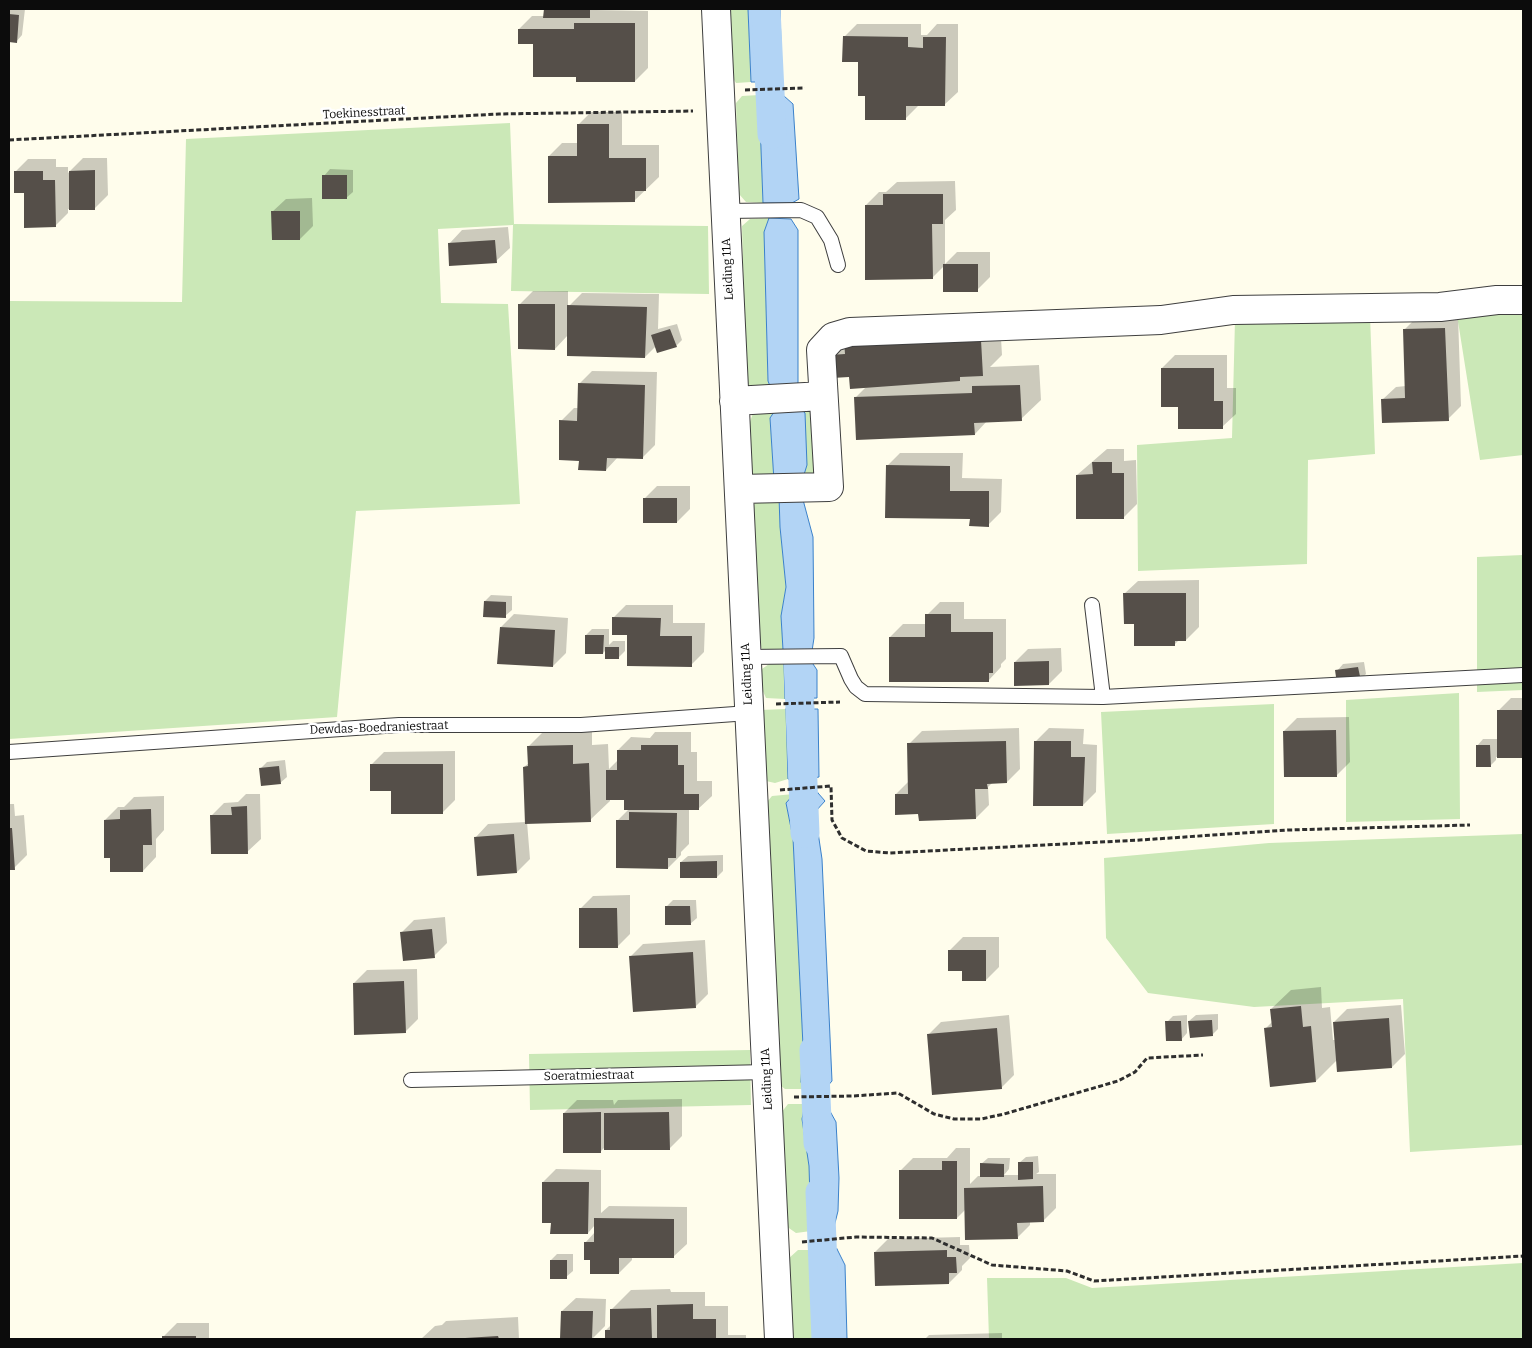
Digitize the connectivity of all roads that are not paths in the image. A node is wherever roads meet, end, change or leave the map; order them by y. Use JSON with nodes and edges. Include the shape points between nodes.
{"nodes":[{"id":1,"x":716,"y":9,"type":"edge"},
{"id":2,"x":726,"y":212,"type":"junction"},
{"id":3,"x":838,"y":265,"type":"dead end"},
{"id":4,"x":1523,"y":300,"type":"edge"},
{"id":5,"x":810,"y":397,"type":"junction"},
{"id":6,"x":742,"y":400,"type":"junction"},
{"id":7,"x":749,"y":489,"type":"junction"},
{"id":8,"x":1092,"y":605,"type":"dead end"},
{"id":9,"x":756,"y":657,"type":"junction"},
{"id":10,"x":1523,"y":675,"type":"edge"},
{"id":11,"x":1103,"y":697,"type":"junction"},
{"id":12,"x":749,"y":709,"type":"junction"},
{"id":13,"x":9,"y":752,"type":"edge"},
{"id":14,"x":412,"y":1080,"type":"dead end"},
{"id":15,"x":768,"y":1084,"type":"junction"},
{"id":16,"x":780,"y":1339,"type":"edge"}],
"edges":[{"from":1,"to":2,"type":"street","name":"Leiding 11A"},
{"from":2,"to":3,"type":"lane","via":[[801,210],[818,217],[831,240]]},
{"from":2,"to":6,"type":"street","name":"Leiding 11A"},
{"from":4,"to":5,"type":"street","via":[[1440,307],[1233,310],[1161,320],[850,332],[834,337],[821,350]]},
{"from":5,"to":6,"type":"street"},
{"from":5,"to":7,"type":"street","via":[[829,487]]},
{"from":6,"to":7,"type":"street","name":"Leiding 11A"},
{"from":7,"to":9,"type":"street","name":"Leiding 11A"},
{"from":8,"to":11,"type":"lane"},
{"from":9,"to":11,"type":"lane","via":[[841,656],[856,687],[865,694]]},
{"from":9,"to":12,"type":"street","name":"Leiding 11A"},
{"from":10,"to":11,"type":"lane"},
{"from":12,"to":13,"type":"lane","name":"Dewdas-Boedraniestraat","via":[[581,724],[399,725]]},
{"from":12,"to":15,"type":"street","name":"Leiding 11A"},
{"from":14,"to":15,"type":"lane","name":"Soeratmiestraat"},
{"from":15,"to":16,"type":"street","name":"Leiding 11A"}]}
